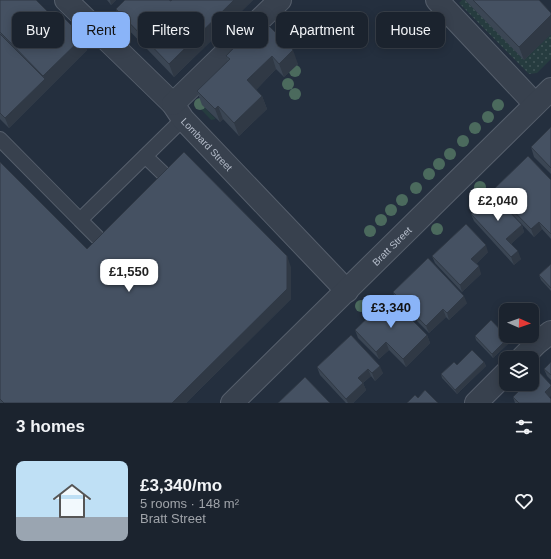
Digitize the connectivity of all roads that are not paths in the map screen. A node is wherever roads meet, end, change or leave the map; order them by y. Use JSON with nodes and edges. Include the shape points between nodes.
{"nodes":[{"id":1,"x":66,"y":0,"type":"edge"},
{"id":2,"x":280,"y":0,"type":"edge"},
{"id":3,"x":437,"y":0,"type":"edge"},
{"id":4,"x":551,"y":89,"type":"edge"},
{"id":5,"x":535,"y":104,"type":"junction"},
{"id":6,"x":178,"y":111,"type":"junction"},
{"id":7,"x":0,"y":139,"type":"edge"},
{"id":8,"x":145,"y":156,"type":"junction"},
{"id":9,"x":170,"y":180,"type":"edge"},
{"id":10,"x":80,"y":220,"type":"junction"},
{"id":11,"x":105,"y":245,"type":"edge"},
{"id":12,"x":347,"y":291,"type":"junction"},
{"id":13,"x":551,"y":332,"type":"edge"},
{"id":14,"x":529,"y":351,"type":"edge"},
{"id":15,"x":499,"y":380,"type":"edge"},
{"id":16,"x":232,"y":403,"type":"edge"},
{"id":17,"x":476,"y":403,"type":"edge"}],
"edges":[{"from":1,"to":6,"type":"street","name":"Lombard Street"},
{"from":2,"to":6,"type":"street"},
{"from":3,"to":5,"type":"street"},
{"from":4,"to":5,"type":"street","name":"Bratt Street"},
{"from":5,"to":12,"type":"street","name":"Bratt Street"},
{"from":6,"to":8,"type":"lane"},
{"from":6,"to":12,"type":"street","name":"Lombard Street"},
{"from":7,"to":10,"type":"lane"},
{"from":8,"to":9,"type":"lane"},
{"from":8,"to":10,"type":"lane"},
{"from":10,"to":11,"type":"lane"},
{"from":12,"to":16,"type":"street","name":"Bratt Street"},
{"from":13,"to":14,"type":"street"},
{"from":15,"to":17,"type":"street"}]}
